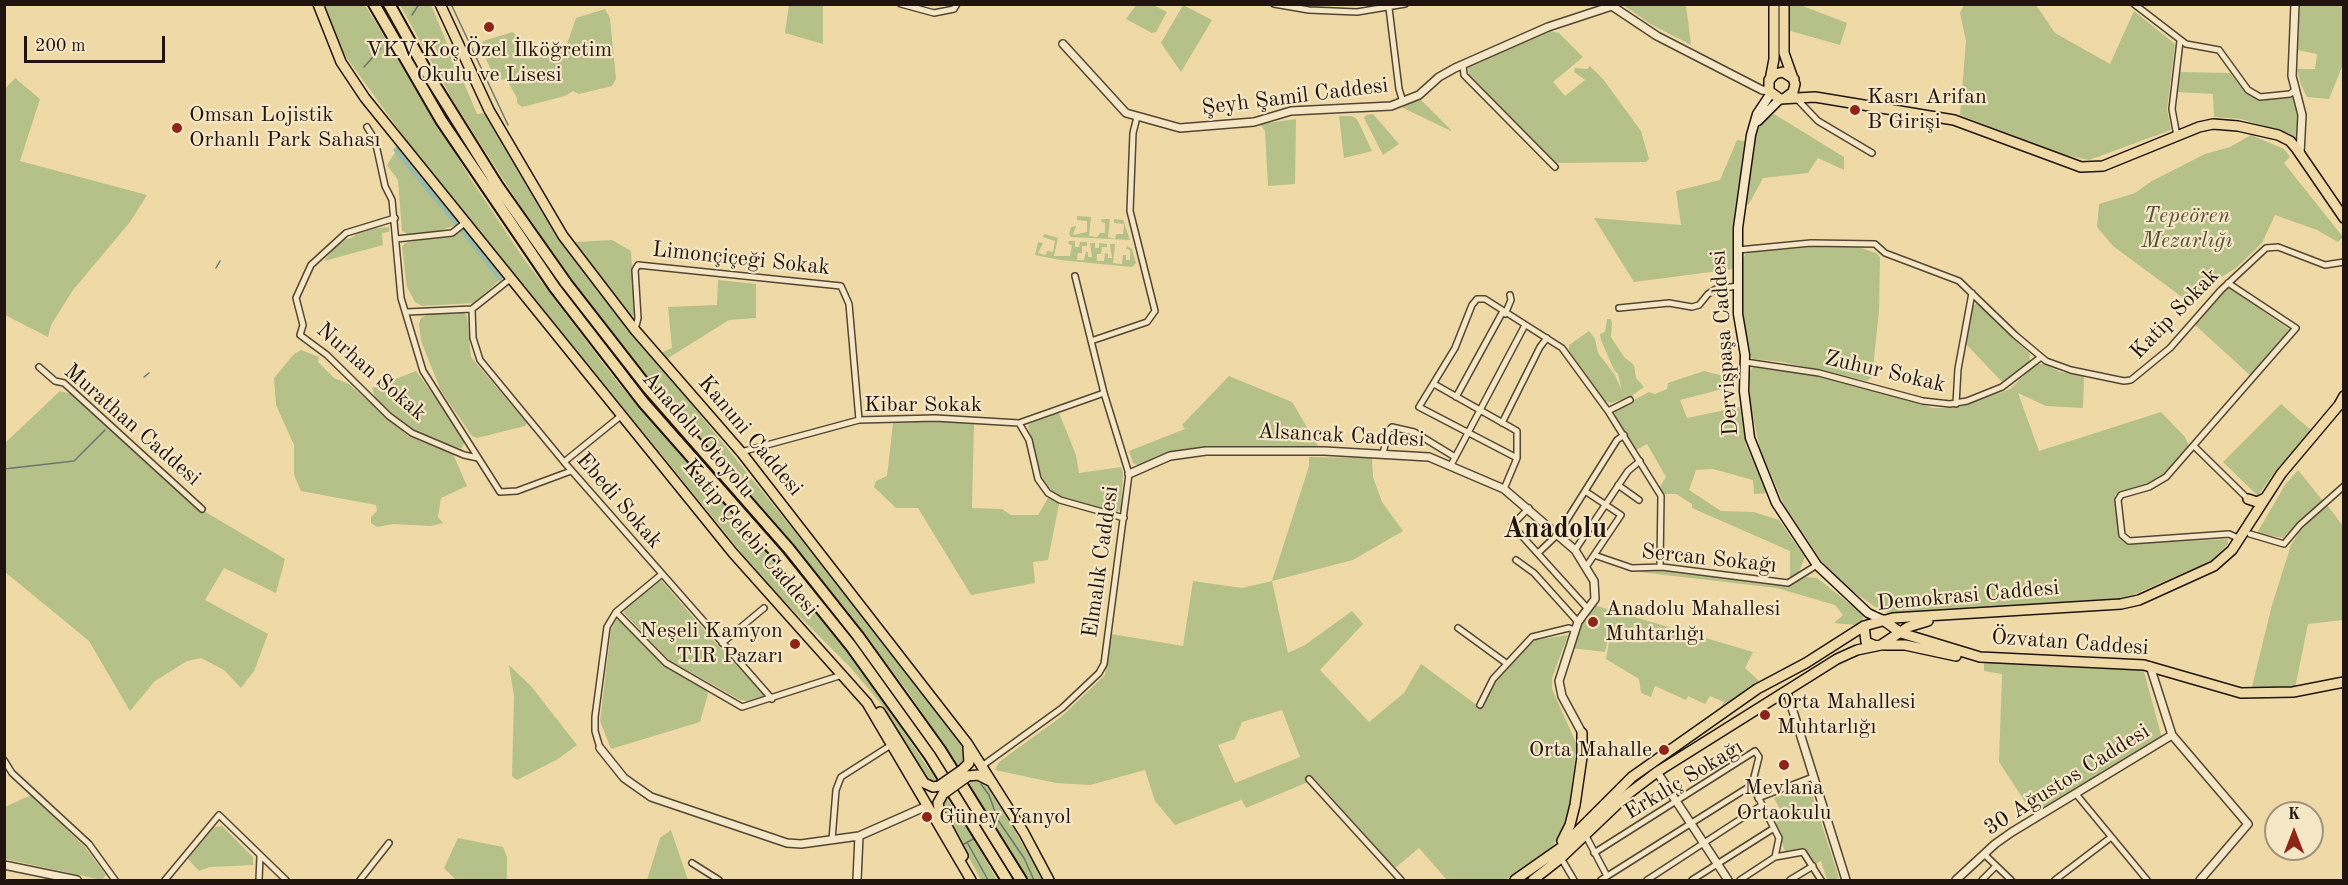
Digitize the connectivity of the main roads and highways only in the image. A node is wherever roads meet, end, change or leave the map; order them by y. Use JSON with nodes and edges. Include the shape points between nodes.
{"nodes":[{"id":1,"x":318,"y":4,"type":"edge"},
{"id":2,"x":374,"y":4,"type":"edge"},
{"id":3,"x":388,"y":4,"type":"edge"},
{"id":4,"x":440,"y":4,"type":"edge"},
{"id":5,"x":1774,"y":4,"type":"edge"},
{"id":6,"x":1784,"y":4,"type":"edge"},
{"id":7,"x":1770,"y":80,"type":"junction"},
{"id":8,"x":1794,"y":81,"type":"junction"},
{"id":9,"x":1770,"y":92,"type":"junction"},
{"id":10,"x":1815,"y":97,"type":"junction"},
{"id":11,"x":1781,"y":99,"type":"junction"},
{"id":12,"x":2252,"y":129,"type":"junction"},
{"id":13,"x":1751,"y":135,"type":"junction"},
{"id":14,"x":2340,"y":213,"type":"edge"},
{"id":15,"x":2343,"y":396,"type":"edge"},
{"id":16,"x":2343,"y":409,"type":"edge"},
{"id":17,"x":2265,"y":498,"type":"junction"},
{"id":18,"x":2255,"y":515,"type":"junction"},
{"id":19,"x":774,"y":600,"type":"junction"},
{"id":20,"x":1868,"y":613,"type":"junction"},
{"id":21,"x":1883,"y":620,"type":"junction"},
{"id":22,"x":1927,"y":621,"type":"junction"},
{"id":23,"x":1864,"y":626,"type":"junction"},
{"id":24,"x":1897,"y":630,"type":"junction"},
{"id":25,"x":1923,"y":640,"type":"junction"},
{"id":26,"x":1883,"y":644,"type":"junction"},
{"id":27,"x":1980,"y":657,"type":"junction"},
{"id":28,"x":1806,"y":663,"type":"junction"},
{"id":29,"x":2343,"y":682,"type":"edge"},
{"id":30,"x":1787,"y":692,"type":"junction"},
{"id":31,"x":967,"y":743,"type":"junction"},
{"id":32,"x":1641,"y":771,"type":"junction"},
{"id":33,"x":1657,"y":772,"type":"junction"},
{"id":34,"x":965,"y":773,"type":"junction"},
{"id":35,"x":994,"y":784,"type":"junction"},
{"id":36,"x":941,"y":790,"type":"junction"},
{"id":37,"x":1606,"y":801,"type":"junction"},
{"id":38,"x":1575,"y":805,"type":"junction"},
{"id":39,"x":1585,"y":823,"type":"junction"},
{"id":40,"x":1598,"y":823,"type":"junction"},
{"id":41,"x":1558,"y":855,"type":"junction"},
{"id":42,"x":972,"y":879,"type":"edge"},
{"id":43,"x":1007,"y":880,"type":"edge"},
{"id":44,"x":1021,"y":880,"type":"edge"},
{"id":45,"x":1049,"y":880,"type":"edge"},
{"id":46,"x":1515,"y":880,"type":"edge"},
{"id":47,"x":1533,"y":880,"type":"edge"}],
"edges":[{"from":1,"to":19,"type":"main road","name":"Katip Çelebi Caddesi","via":[[340,62],[353,82]]},
{"from":2,"to":43,"type":"highway","name":"Anadolu Otoyolu","via":[[441,120],[555,288],[643,402],[851,646],[930,756]]},
{"from":3,"to":44,"type":"highway","name":"Anadolu Otoyolu","via":[[497,185],[566,283],[647,387],[789,549],[858,636],[940,750]]},
{"from":4,"to":31,"type":"main road","name":"Kanuni Caddesi","via":[[489,110],[563,236],[635,330],[741,452]]},
{"from":5,"to":7,"type":"main road"},
{"from":6,"to":8,"type":"main road","via":[[1784,53]]},
{"from":7,"to":8,"type":"main road","via":[[1784,72]]},
{"from":7,"to":9,"type":"main road"},
{"from":8,"to":10,"type":"main road"},
{"from":8,"to":11,"type":"main road","via":[[1794,92]]},
{"from":9,"to":11,"type":"main road"},
{"from":9,"to":13,"type":"main road","name":"Dervişpaşa Caddesi"},
{"from":10,"to":11,"type":"main road"},
{"from":10,"to":12,"type":"main road","via":[[1954,120],[2081,167],[2103,166],[2213,124]]},
{"from":11,"to":13,"type":"main road","via":[[1762,115]]},
{"from":12,"to":14,"type":"main road","via":[[2289,147]]},
{"from":12,"to":14,"type":"main road","via":[[2286,138]]},
{"from":13,"to":20,"type":"main road","name":"Dervişpaşa Caddesi","via":[[1738,228],[1738,286],[1746,408],[1755,454],[1776,503],[1817,565]]},
{"from":15,"to":17,"type":"main road","name":"Demokrasi Caddesi"},
{"from":16,"to":22,"type":"main road","name":"Demokrasi Caddesi","via":[[2285,477],[2236,554],[2217,572],[2139,606]]},
{"from":17,"to":18,"type":"main road","name":"Demokrasi Caddesi"},
{"from":17,"to":18,"type":"main road","via":[[2257,502],[2248,499]]},
{"from":18,"to":21,"type":"main road","name":"Demokrasi Caddesi","via":[[2228,555],[2214,566],[2130,602]]},
{"from":19,"to":36,"type":"main road","via":[[861,685],[924,783]]},
{"from":19,"to":42,"type":"main road","name":"Katip Çelebi Caddesi","via":[[867,703]]},
{"from":20,"to":21,"type":"main road","name":"Dervişpaşa Caddesi"},
{"from":20,"to":23,"type":"main road"},
{"from":21,"to":23,"type":"main road","name":"Demokrasi Caddesi"},
{"from":21,"to":24,"type":"main road","name":"Özvatan Caddesi"},
{"from":22,"to":24,"type":"main road","name":"Demokrasi Caddesi"},
{"from":22,"to":25,"type":"main road","via":[[1918,627]]},
{"from":23,"to":26,"type":"main road","via":[[1866,642]]},
{"from":23,"to":28,"type":"main road","name":"Demokrasi Caddesi"},
{"from":24,"to":25,"type":"main road","name":"Özvatan Caddesi"},
{"from":24,"to":26,"type":"main road","name":"Demokrasi Caddesi"},
{"from":25,"to":27,"type":"main road","name":"Özvatan Caddesi"},
{"from":26,"to":27,"type":"main road"},
{"from":26,"to":30,"type":"main road","name":"Demokrasi Caddesi","via":[[1846,654]]},
{"from":27,"to":29,"type":"main road","name":"Özvatan Caddesi","via":[[2150,666],[2209,686],[2250,694],[2294,692]]},
{"from":28,"to":30,"type":"main road","via":[[1791,676]]},
{"from":28,"to":32,"type":"main road","name":"Demokrasi Caddesi","via":[[1757,689]]},
{"from":30,"to":33,"type":"main road","name":"Demokrasi Caddesi"},
{"from":31,"to":34,"type":"main road","via":[[969,763]]},
{"from":31,"to":35,"type":"main road","name":"Kanuni Caddesi"},
{"from":32,"to":33,"type":"main road","via":[[1652,768]]},
{"from":32,"to":37,"type":"main road","name":"Demokrasi Caddesi"},
{"from":33,"to":40,"type":"main road","name":"Demokrasi Caddesi"},
{"from":34,"to":35,"type":"main road","via":[[978,774]]},
{"from":34,"to":36,"type":"main road","bridge":true},
{"from":35,"to":45,"type":"main road","name":"Kanuni Caddesi"},
{"from":36,"to":42,"type":"main road","via":[[940,813]]},
{"from":37,"to":38,"type":"main road","via":[[1590,813],[1580,810],[1587,746],[1582,732]]},
{"from":37,"to":39,"type":"main road","name":"Demokrasi Caddesi"},
{"from":38,"to":39,"type":"main road","via":[[1577,817]]},
{"from":38,"to":41,"type":"main road"},
{"from":39,"to":40,"type":"main road"},
{"from":39,"to":41,"type":"main road","name":"Demokrasi Caddesi"},
{"from":40,"to":41,"type":"main road","name":"Demokrasi Caddesi"},
{"from":41,"to":46,"type":"main road","name":"Demokrasi Caddesi"},
{"from":41,"to":47,"type":"main road","name":"Demokrasi Caddesi"}]}
